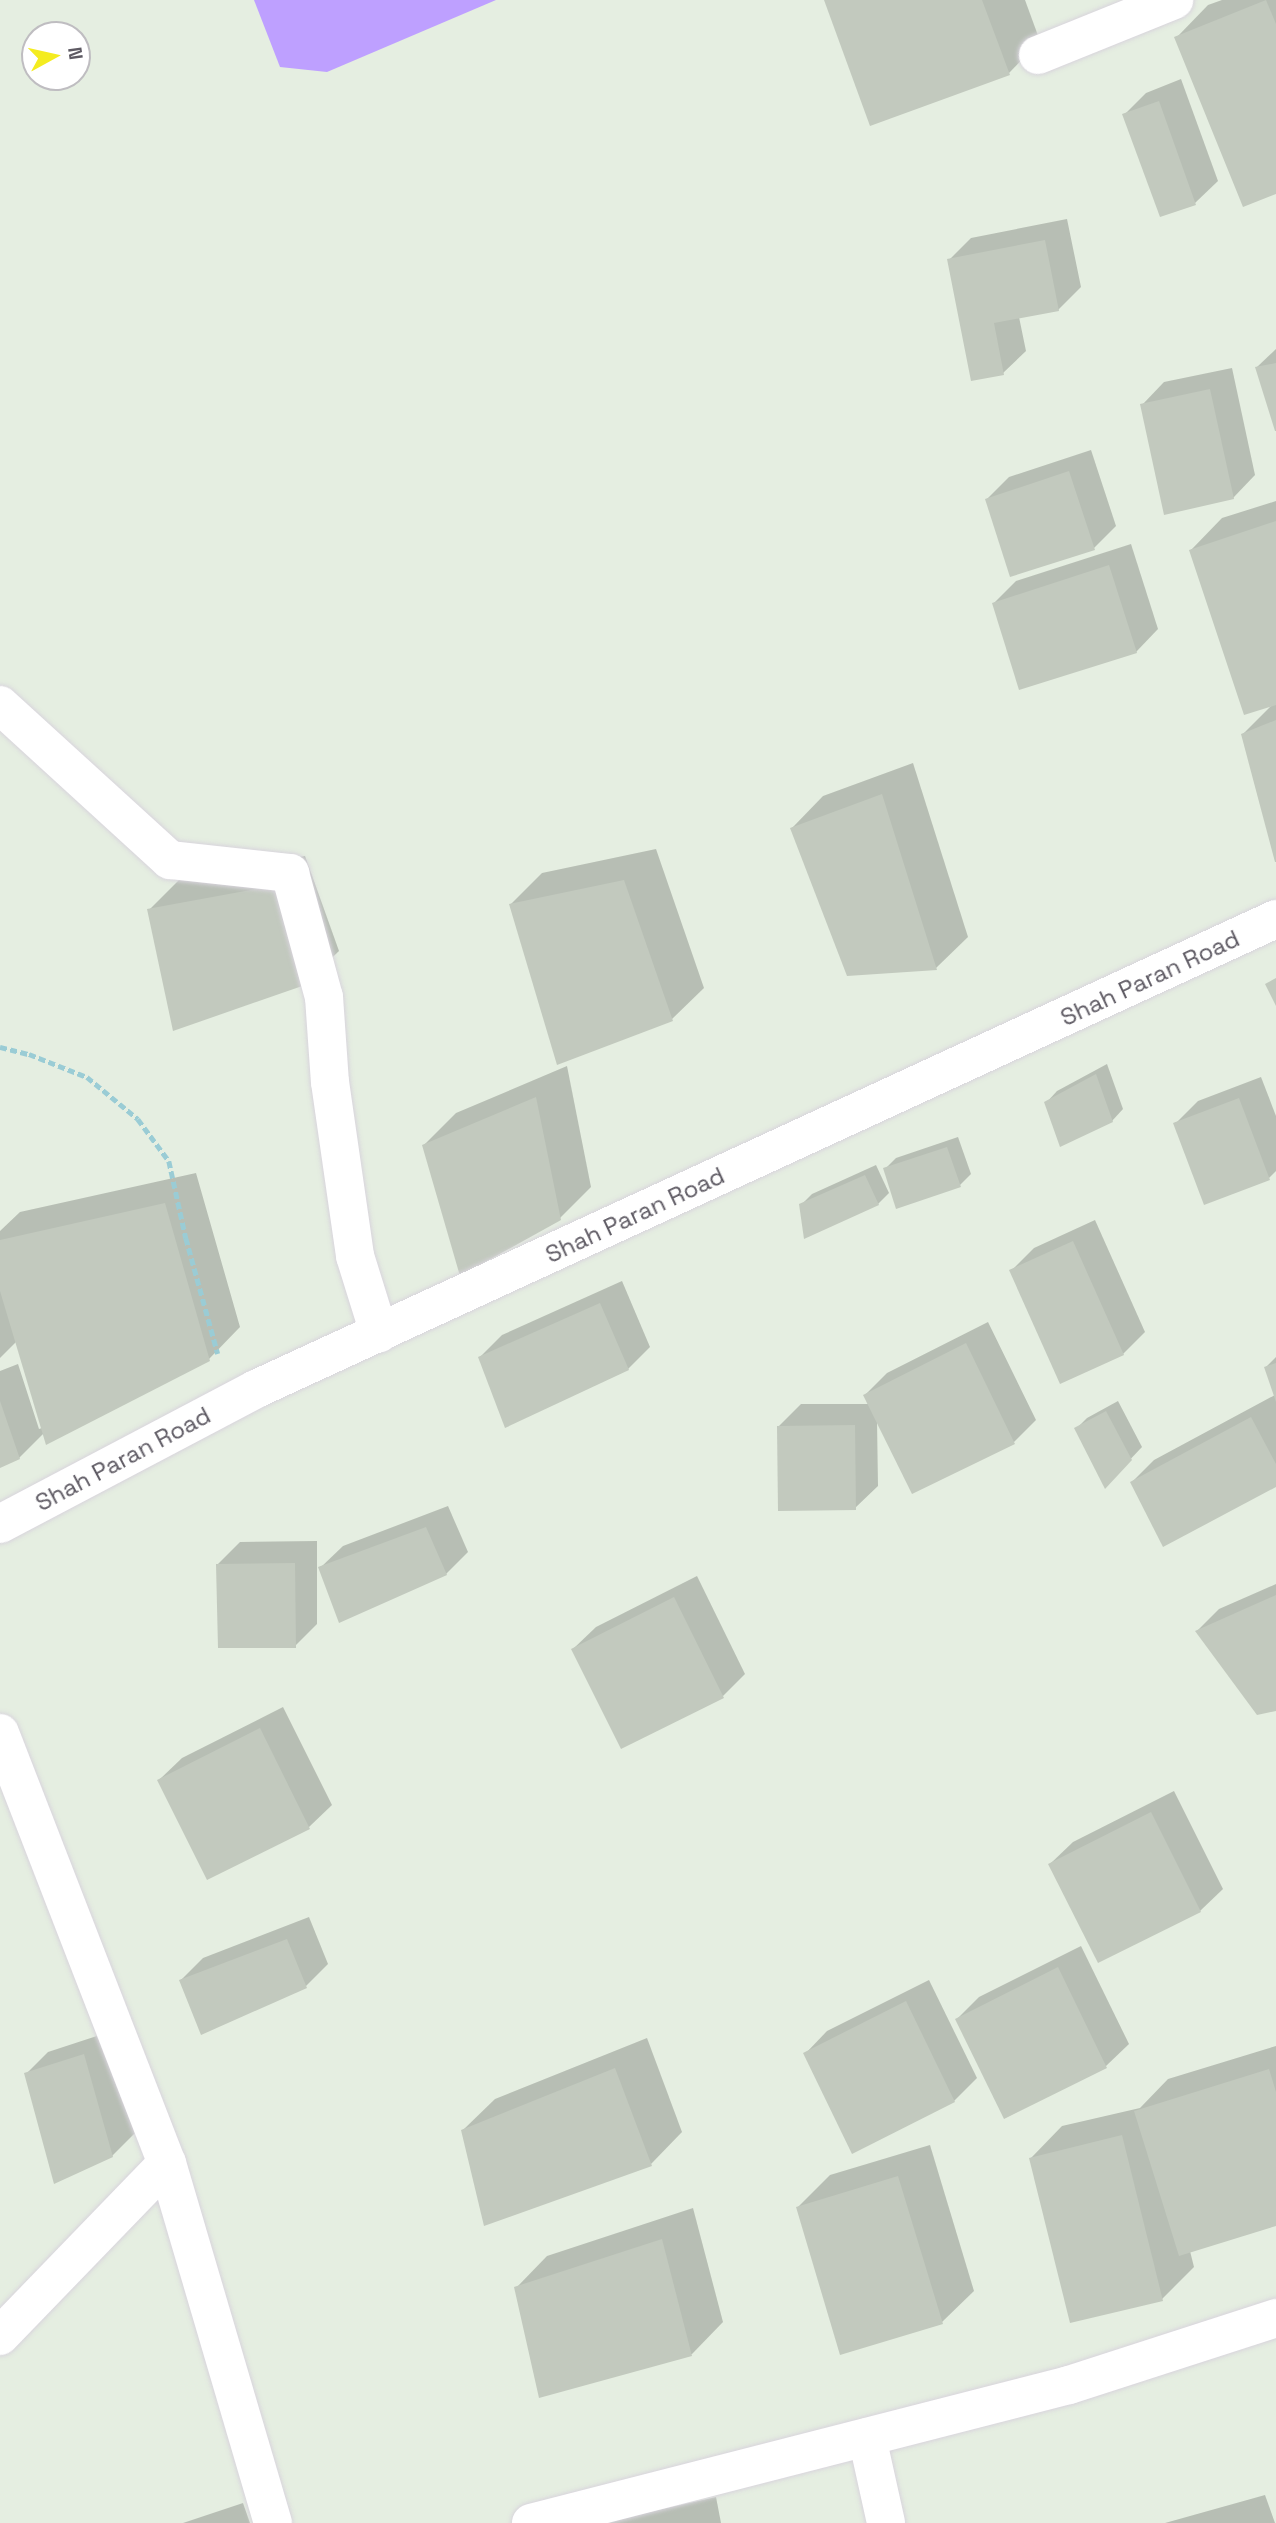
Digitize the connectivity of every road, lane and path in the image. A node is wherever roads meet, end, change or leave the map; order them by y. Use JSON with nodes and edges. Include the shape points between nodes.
{"nodes":[{"id":1,"x":1174,"y":0,"type":"edge"},
{"id":2,"x":1038,"y":55,"type":"dead end"},
{"id":3,"x":0,"y":705,"type":"edge"},
{"id":4,"x":1276,"y":919,"type":"edge"},
{"id":5,"x":0,"y":1047,"type":"edge"},
{"id":6,"x":379,"y":1333,"type":"junction"},
{"id":7,"x":231,"y":1402,"type":"junction"},
{"id":8,"x":0,"y":1524,"type":"edge"},
{"id":9,"x":0,"y":1733,"type":"edge"},
{"id":10,"x":167,"y":2163,"type":"junction"},
{"id":11,"x":1276,"y":2318,"type":"edge"},
{"id":12,"x":0,"y":2336,"type":"edge"},
{"id":13,"x":867,"y":2437,"type":"junction"},
{"id":14,"x":273,"y":2523,"type":"edge"},
{"id":15,"x":531,"y":2523,"type":"edge"},
{"id":16,"x":886,"y":2523,"type":"edge"}],
"edges":[{"from":1,"to":2,"type":"street"},
{"from":3,"to":6,"type":"street","via":[[170,860],[290,873],[324,997],[330,1082],[355,1256]]},
{"from":4,"to":6,"type":"street","name":"Shah Paran Road"},
{"from":5,"to":7,"type":"path","via":[[87,1077],[138,1119],[169,1161]]},
{"from":6,"to":7,"type":"street","name":"Shah Paran Road"},
{"from":7,"to":8,"type":"street","name":"Shah Paran Road"},
{"from":9,"to":10,"type":"street"},
{"from":10,"to":12,"type":"street"},
{"from":10,"to":14,"type":"street"},
{"from":11,"to":13,"type":"street","via":[[1069,2385]]},
{"from":13,"to":15,"type":"street"},
{"from":13,"to":16,"type":"street"}]}
